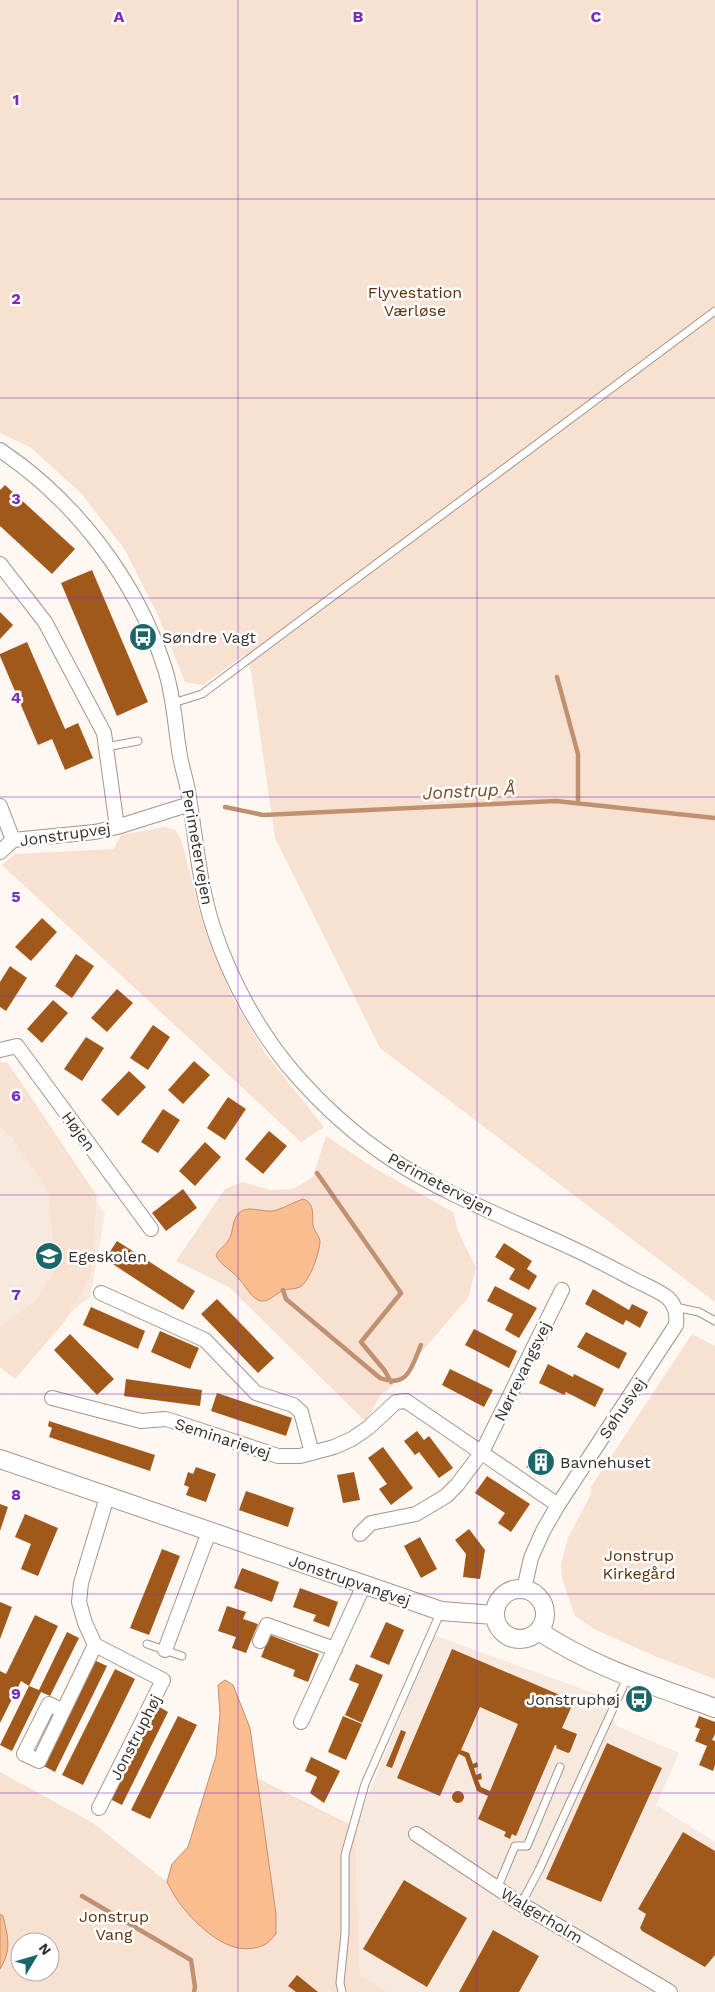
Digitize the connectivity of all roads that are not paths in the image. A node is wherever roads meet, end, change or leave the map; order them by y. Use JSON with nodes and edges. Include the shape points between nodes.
{"nodes":[{"id":1,"x":715,"y":311,"type":"edge"},
{"id":2,"x":0,"y":450,"type":"edge"},
{"id":3,"x":0,"y":564,"type":"edge"},
{"id":4,"x":173,"y":703,"type":"junction"},
{"id":5,"x":138,"y":741,"type":"dead end"},
{"id":6,"x":106,"y":747,"type":"junction"},
{"id":7,"x":190,"y":804,"type":"junction"},
{"id":8,"x":0,"y":806,"type":"edge"},
{"id":9,"x":117,"y":827,"type":"junction"},
{"id":10,"x":13,"y":840,"type":"junction"},
{"id":11,"x":0,"y":852,"type":"edge"},
{"id":12,"x":0,"y":1050,"type":"edge"},
{"id":13,"x":151,"y":1229,"type":"dead end"},
{"id":14,"x":562,"y":1290,"type":"dead end"},
{"id":15,"x":101,"y":1293,"type":"dead end"},
{"id":16,"x":675,"y":1307,"type":"junction"},
{"id":17,"x":715,"y":1321,"type":"edge"},
{"id":18,"x":52,"y":1398,"type":"dead end"},
{"id":19,"x":482,"y":1452,"type":"junction"},
{"id":20,"x":312,"y":1453,"type":"junction"},
{"id":21,"x":0,"y":1459,"type":"edge"},
{"id":22,"x":107,"y":1496,"type":"junction"},
{"id":23,"x":558,"y":1505,"type":"junction"},
{"id":24,"x":209,"y":1532,"type":"junction"},
{"id":25,"x":360,"y":1534,"type":"dead end"},
{"id":26,"x":364,"y":1585,"type":"junction"},
{"id":27,"x":524,"y":1589,"type":"junction"},
{"id":28,"x":441,"y":1611,"type":"junction"},
{"id":29,"x":494,"y":1615,"type":"junction"},
{"id":30,"x":539,"y":1631,"type":"junction"},
{"id":31,"x":260,"y":1641,"type":"dead end"},
{"id":32,"x":147,"y":1644,"type":"dead end"},
{"id":33,"x":95,"y":1645,"type":"junction"},
{"id":34,"x":335,"y":1649,"type":"junction"},
{"id":35,"x":165,"y":1650,"type":"junction"},
{"id":36,"x":182,"y":1656,"type":"dead end"},
{"id":37,"x":628,"y":1675,"type":"junction"},
{"id":38,"x":715,"y":1708,"type":"edge"},
{"id":39,"x":63,"y":1711,"type":"dead end"},
{"id":40,"x":301,"y":1722,"type":"dead end"},
{"id":41,"x":560,"y":1766,"type":"dead end"},
{"id":42,"x":99,"y":1808,"type":"dead end"},
{"id":43,"x":416,"y":1834,"type":"dead end"},
{"id":44,"x":498,"y":1888,"type":"junction"},
{"id":45,"x":521,"y":1904,"type":"junction"},
{"id":46,"x":342,"y":1992,"type":"edge"},
{"id":47,"x":670,"y":1992,"type":"edge"}],
"edges":[{"from":1,"to":4,"type":"lane","via":[[202,694]]},
{"from":2,"to":4,"type":"street","name":"Perimetervejen","via":[[50,490],[106,553],[147,624],[165,669]]},
{"from":3,"to":6,"type":"street","via":[[45,622],[104,733]]},
{"from":4,"to":7,"type":"street","name":"Perimetervejen"},
{"from":5,"to":6,"type":"lane"},
{"from":6,"to":9,"type":"street"},
{"from":7,"to":9,"type":"street","name":"Jonstrupvej"},
{"from":7,"to":16,"type":"street","name":"Perimetervejen","via":[[199,872],[214,931],[263,1032],[294,1074],[362,1138],[397,1162],[439,1186],[662,1294]]},
{"from":8,"to":10,"type":"street"},
{"from":9,"to":10,"type":"street","name":"Jonstrupvej"},
{"from":10,"to":11,"type":"street","name":"Jonstrupvej"},
{"from":12,"to":13,"type":"street","name":"Højen","via":[[17,1046]]},
{"from":14,"to":19,"type":"street","name":"Nørrevangsvej"},
{"from":15,"to":20,"type":"street","via":[[205,1340],[256,1393],[293,1405],[301,1412]]},
{"from":16,"to":17,"type":"lane","via":[[699,1312]]},
{"from":16,"to":23,"type":"street","name":"Søhusvej","via":[[676,1325]]},
{"from":18,"to":20,"type":"street","name":"Seminarievej","via":[[141,1421],[166,1419],[278,1456]]},
{"from":19,"to":20,"type":"street","name":"Seminarievej","via":[[401,1400],[352,1439]]},
{"from":19,"to":23,"type":"street","name":"Seminarievej"},
{"from":19,"to":25,"type":"street","name":"Nørrevangsvej","via":[[457,1485],[433,1504],[416,1514],[371,1523]]},
{"from":21,"to":22,"type":"street","name":"Jonstrupvangvej"},
{"from":22,"to":24,"type":"street","name":"Jonstrupvangvej"},
{"from":22,"to":33,"type":"street","via":[[81,1583],[79,1602]]},
{"from":23,"to":27,"type":"street","name":"Søhusvej","via":[[531,1558]]},
{"from":24,"to":26,"type":"street","name":"Jonstrupvangvej"},
{"from":24,"to":35,"type":"street"},
{"from":26,"to":28,"type":"street","name":"Jonstrupvangvej"},
{"from":26,"to":34,"type":"street"},
{"from":27,"to":29,"type":"street","via":[[503,1595]]},
{"from":27,"to":30,"type":"street","via":[[536,1595],[544,1606],[545,1619]]},
{"from":28,"to":29,"type":"street","name":"Jonstrupvangvej"},
{"from":28,"to":46,"type":"lane","via":[[365,1784],[345,1855]]},
{"from":29,"to":30,"type":"street","via":[[502,1633],[514,1639],[528,1639]]},
{"from":30,"to":37,"type":"street","via":[[599,1665]]},
{"from":31,"to":34,"type":"street","via":[[267,1625]]},
{"from":32,"to":35,"type":"lane"},
{"from":33,"to":39,"type":"street"},
{"from":33,"to":42,"type":"street","name":"Jonstruphøj","via":[[163,1680]]},
{"from":34,"to":40,"type":"street"},
{"from":35,"to":36,"type":"lane"},
{"from":37,"to":38,"type":"street"},
{"from":37,"to":45,"type":"lane"},
{"from":41,"to":44,"type":"lane","via":[[527,1846],[515,1846]]},
{"from":43,"to":44,"type":"street","name":"Walgerholm"},
{"from":44,"to":45,"type":"street","name":"Walgerholm"},
{"from":45,"to":47,"type":"street","name":"Walgerholm"}]}
